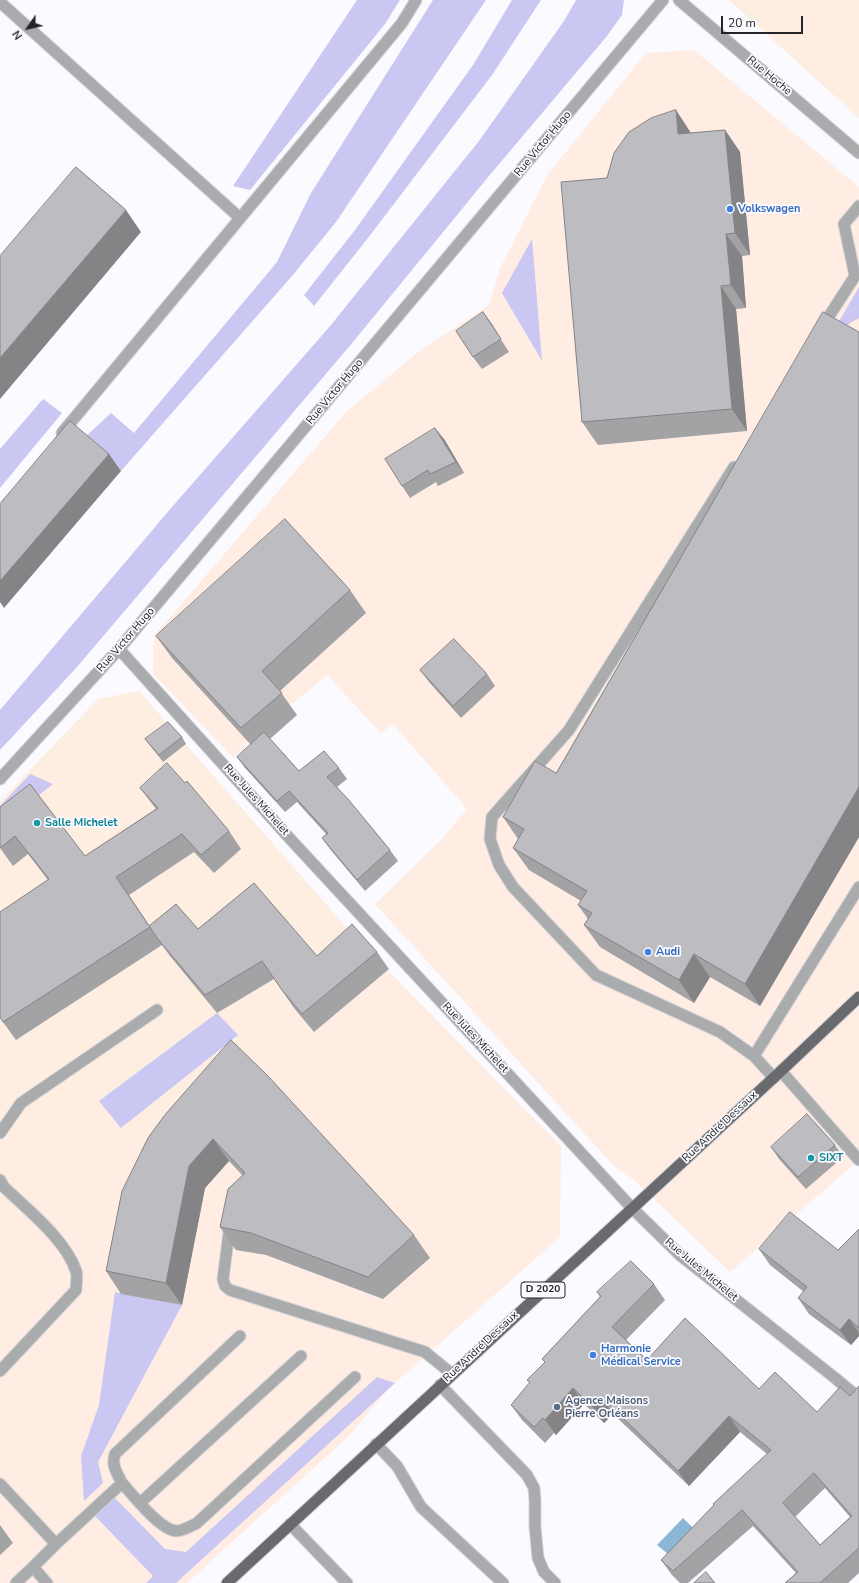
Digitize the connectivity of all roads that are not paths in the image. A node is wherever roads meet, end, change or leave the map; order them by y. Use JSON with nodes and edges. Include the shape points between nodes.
{"nodes":[{"id":1,"x":416,"y":0,"type":"edge"},
{"id":2,"x":663,"y":0,"type":"edge"},
{"id":3,"x":679,"y":0,"type":"edge"},
{"id":4,"x":0,"y":2,"type":"edge"},
{"id":5,"x":859,"y":153,"type":"edge"},
{"id":6,"x":859,"y":206,"type":"edge"},
{"id":7,"x":240,"y":218,"type":"junction"},
{"id":8,"x":817,"y":335,"type":"edge"},
{"id":9,"x":54,"y":444,"type":"edge"},
{"id":10,"x":739,"y":460,"type":"edge"},
{"id":11,"x":119,"y":649,"type":"junction"},
{"id":12,"x":0,"y":779,"type":"edge"},
{"id":13,"x":859,"y":887,"type":"edge"},
{"id":14,"x":859,"y":996,"type":"edge"},
{"id":15,"x":157,"y":1010,"type":"dead end"},
{"id":16,"x":754,"y":1056,"type":"junction"},
{"id":17,"x":778,"y":1074,"type":"junction"},
{"id":18,"x":0,"y":1134,"type":"edge"},
{"id":19,"x":859,"y":1160,"type":"edge"},
{"id":20,"x":0,"y":1180,"type":"edge"},
{"id":21,"x":632,"y":1208,"type":"junction"},
{"id":22,"x":232,"y":1212,"type":"edge"},
{"id":23,"x":240,"y":1336,"type":"dead end"},
{"id":24,"x":301,"y":1356,"type":"dead end"},
{"id":25,"x":0,"y":1371,"type":"edge"},
{"id":26,"x":452,"y":1374,"type":"junction"},
{"id":27,"x":355,"y":1377,"type":"dead end"},
{"id":28,"x":440,"y":1385,"type":"junction"},
{"id":29,"x":859,"y":1398,"type":"edge"},
{"id":30,"x":376,"y":1444,"type":"junction"},
{"id":31,"x":122,"y":1483,"type":"junction"},
{"id":32,"x":0,"y":1484,"type":"edge"},
{"id":33,"x":140,"y":1502,"type":"junction"},
{"id":34,"x":290,"y":1524,"type":"junction"},
{"id":35,"x":56,"y":1544,"type":"junction"},
{"id":36,"x":33,"y":1567,"type":"junction"},
{"id":37,"x":16,"y":1583,"type":"edge"},
{"id":38,"x":48,"y":1583,"type":"edge"},
{"id":39,"x":227,"y":1583,"type":"edge"},
{"id":40,"x":347,"y":1583,"type":"edge"},
{"id":41,"x":502,"y":1583,"type":"edge"},
{"id":42,"x":555,"y":1583,"type":"edge"}],
"edges":[{"from":1,"to":7,"type":"street","via":[[402,23]]},
{"from":2,"to":11,"type":"street","name":"Rue Victor Hugo"},
{"from":3,"to":5,"type":"street","name":"Rue Hoche"},
{"from":4,"to":7,"type":"street"},
{"from":6,"to":8,"type":"street","via":[[844,224],[855,276]]},
{"from":7,"to":9,"type":"street"},
{"from":10,"to":16,"type":"street","via":[[569,730],[492,817],[490,840],[499,865],[513,887],[596,976],[720,1032]]},
{"from":11,"to":12,"type":"street","name":"Rue Victor Hugo"},
{"from":11,"to":21,"type":"street","name":"Rue Jules Michelet"},
{"from":13,"to":16,"type":"street"},
{"from":14,"to":17,"type":"main road","name":"Rue André Dessaux","number":"D 2020"},
{"from":15,"to":18,"type":"street","via":[[21,1103]]},
{"from":16,"to":17,"type":"street"},
{"from":17,"to":19,"type":"street"},
{"from":17,"to":21,"type":"main road","name":"Rue André Dessaux","number":"D 2020"},
{"from":20,"to":25,"type":"street","via":[[54,1236],[69,1255],[77,1273],[76,1290]]},
{"from":21,"to":26,"type":"main road","name":"Rue André Dessaux","number":"D 2020"},
{"from":21,"to":29,"type":"street","name":"Rue Jules Michelet","via":[[681,1256]]},
{"from":22,"to":26,"type":"street","via":[[223,1279],[225,1286],[230,1290],[425,1352]]},
{"from":23,"to":31,"type":"street","via":[[115,1454],[114,1467]]},
{"from":24,"to":33,"type":"street"},
{"from":26,"to":28,"type":"main road","name":"Rue André Dessaux","number":"D 2020"},
{"from":27,"to":33,"type":"street","via":[[197,1523],[176,1531],[159,1522]]},
{"from":28,"to":30,"type":"main road","name":"Rue André Dessaux","number":"D 2020"},
{"from":28,"to":42,"type":"street","via":[[527,1475],[534,1488],[538,1558],[544,1572]]},
{"from":30,"to":34,"type":"main road","name":"Rue André Dessaux","number":"D 2020"},
{"from":30,"to":41,"type":"street","via":[[397,1466],[421,1507]]},
{"from":31,"to":33,"type":"street"},
{"from":31,"to":35,"type":"street"},
{"from":32,"to":35,"type":"street"},
{"from":34,"to":39,"type":"main road","name":"Rue André Dessaux","number":"D 2020"},
{"from":34,"to":40,"type":"street"},
{"from":35,"to":36,"type":"street"},
{"from":36,"to":37,"type":"street"},
{"from":36,"to":38,"type":"street"}]}
